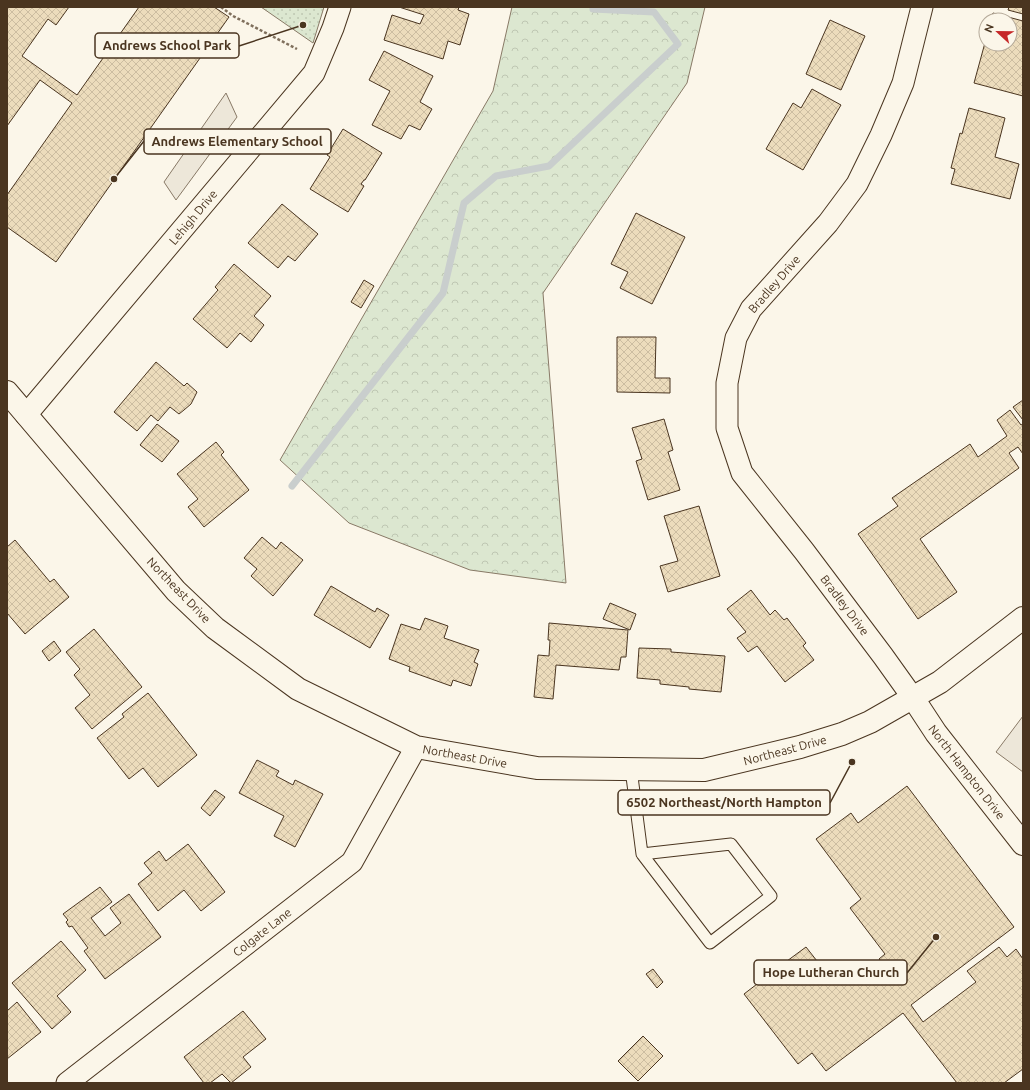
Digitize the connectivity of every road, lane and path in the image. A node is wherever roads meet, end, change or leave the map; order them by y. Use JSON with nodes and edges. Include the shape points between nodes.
{"nodes":[{"id":1,"x":221,"y":7,"type":"edge"},
{"id":2,"x":340,"y":7,"type":"edge"},
{"id":3,"x":922,"y":7,"type":"edge"},
{"id":4,"x":297,"y":49,"type":"dead end"},
{"id":5,"x":7,"y":392,"type":"edge"},
{"id":6,"x":26,"y":415,"type":"junction"},
{"id":7,"x":1023,"y":618,"type":"edge"},
{"id":8,"x":912,"y":698,"type":"junction"},
{"id":9,"x":416,"y":748,"type":"junction"},
{"id":10,"x":631,"y":769,"type":"junction"},
{"id":11,"x":1023,"y":844,"type":"edge"},
{"id":12,"x":642,"y":854,"type":"junction"},
{"id":13,"x":67,"y":1083,"type":"edge"}],
"edges":[{"from":1,"to":4,"type":"path","via":[[233,16]]},
{"from":2,"to":6,"type":"street","name":"Lehigh Drive","via":[[314,73]]},
{"from":3,"to":8,"type":"street","name":"Bradley Drive","via":[[903,82],[857,184],[828,223],[750,309],[736,338],[727,383],[727,428],[742,473],[887,660]]},
{"from":5,"to":6,"type":"street","name":"Northeast Drive"},
{"from":6,"to":9,"type":"street","name":"Northeast Drive","via":[[176,590],[215,628],[298,689]]},
{"from":7,"to":8,"type":"street","name":"Northeast Drive","via":[[940,682]]},
{"from":8,"to":10,"type":"street","name":"Northeast Drive","via":[[870,722],[800,747],[704,770]]},
{"from":8,"to":11,"type":"street","name":"North Hampton Drive","via":[[936,733]]},
{"from":9,"to":10,"type":"street","name":"Northeast Drive","via":[[537,768]]},
{"from":9,"to":13,"type":"street","name":"Colgate Lane","via":[[352,862]]},
{"from":10,"to":12,"type":"lane"},
{"from":12,"to":12,"type":"lane","via":[[710,943],[771,896],[731,844]]}]}
